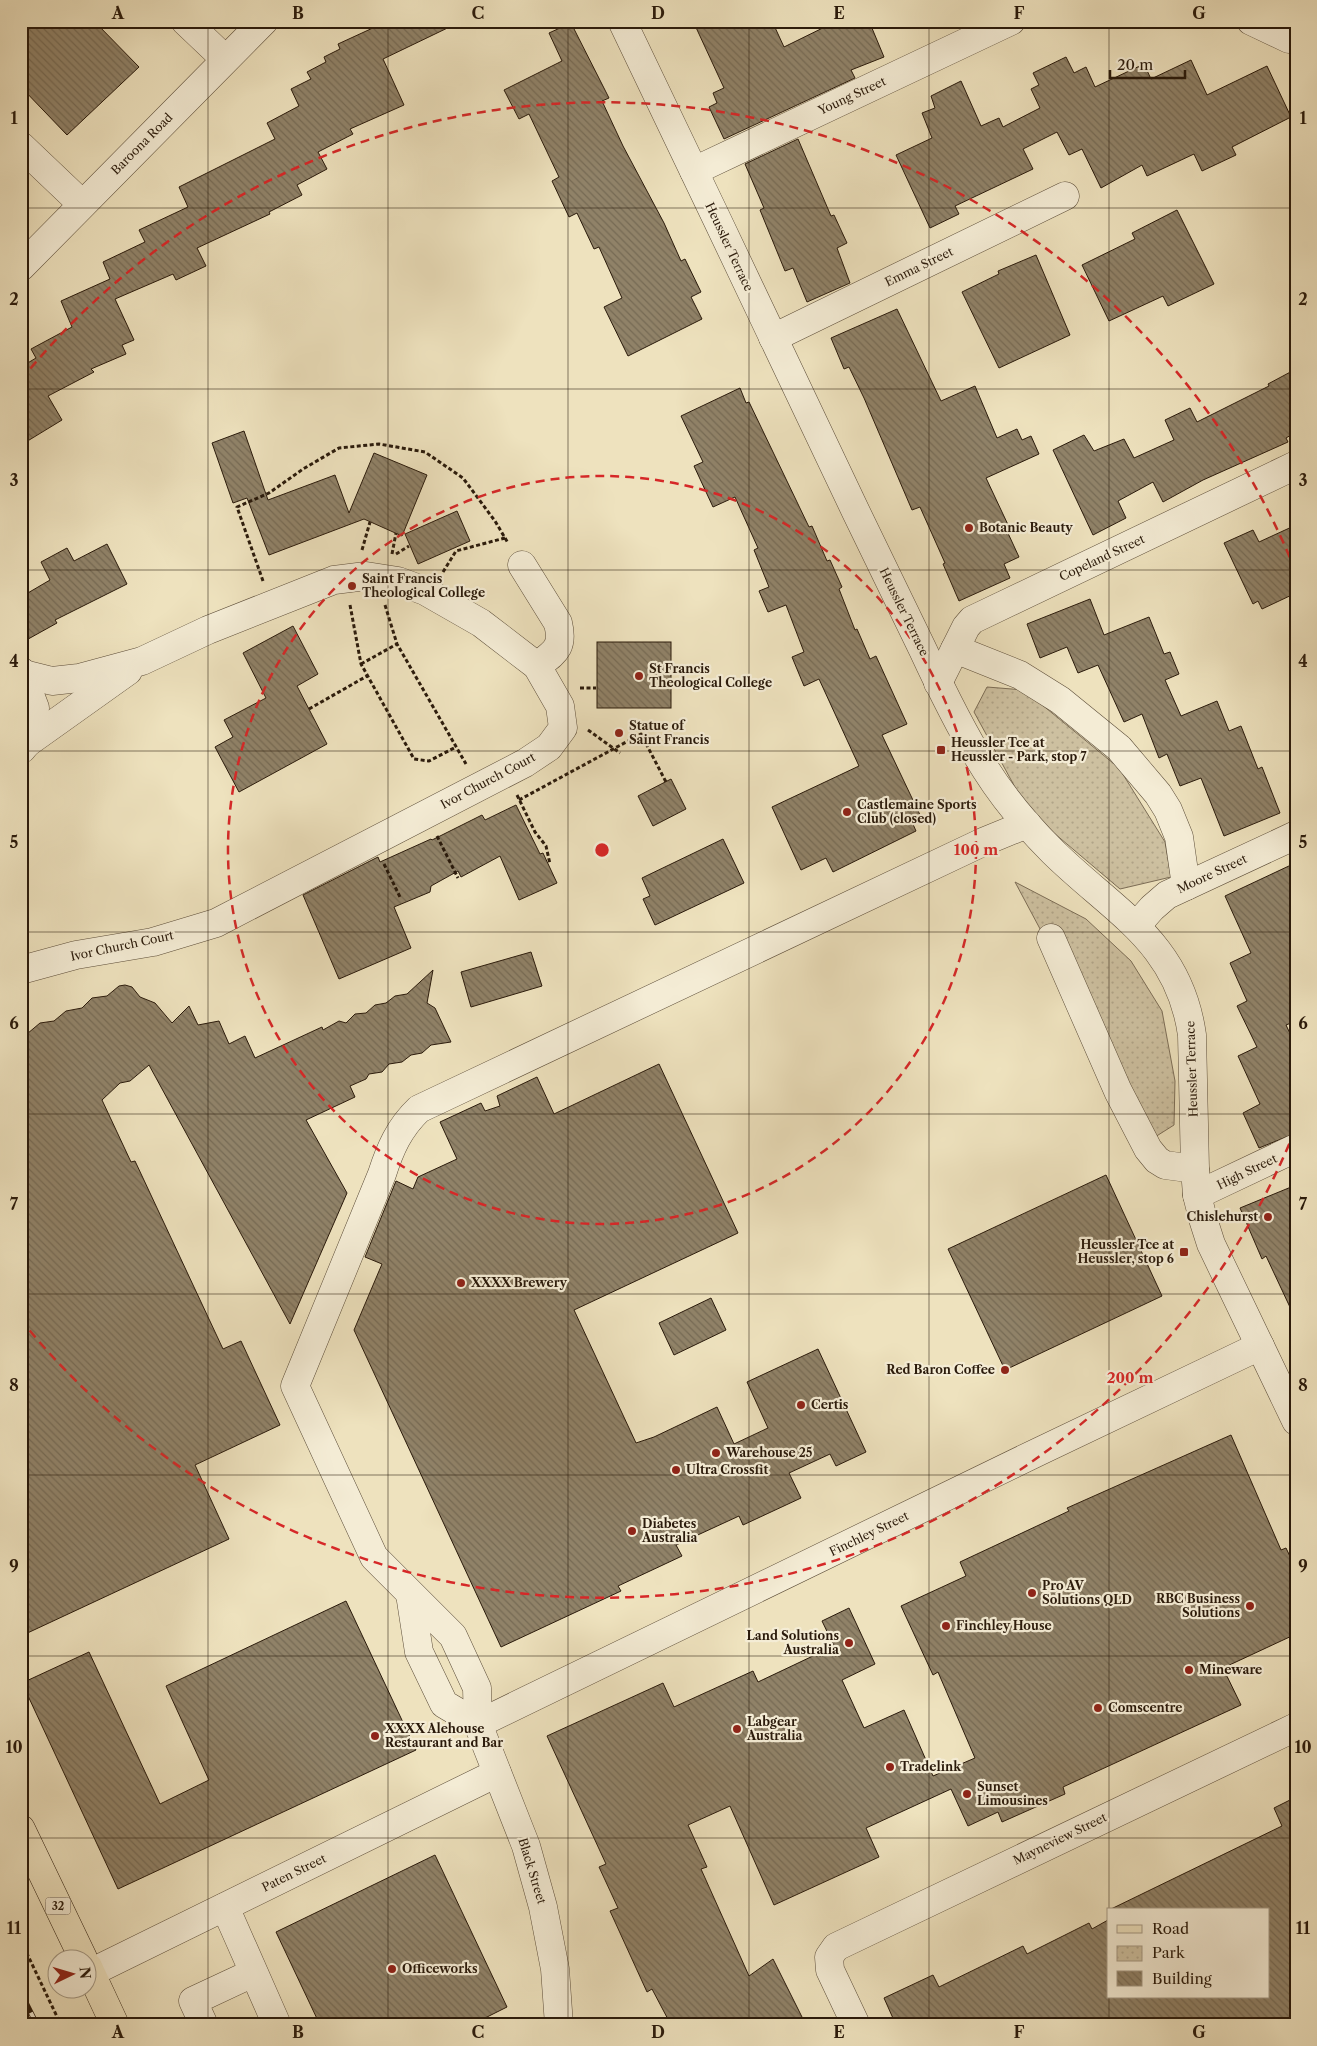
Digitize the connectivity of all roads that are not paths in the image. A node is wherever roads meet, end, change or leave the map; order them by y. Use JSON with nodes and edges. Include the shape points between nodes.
{"nodes":[{"id":1,"x":185,"y":21,"type":"edge"},
{"id":2,"x":264,"y":21,"type":"edge"},
{"id":3,"x":622,"y":21,"type":"edge"},
{"id":4,"x":1011,"y":21,"type":"edge"},
{"id":5,"x":1251,"y":21,"type":"edge"},
{"id":6,"x":1296,"y":39,"type":"edge"},
{"id":7,"x":225,"y":59,"type":"junction"},
{"id":8,"x":21,"y":146,"type":"edge"},
{"id":9,"x":694,"y":171,"type":"junction"},
{"id":10,"x":1065,"y":196,"type":"dead end"},
{"id":11,"x":82,"y":204,"type":"junction"},
{"id":12,"x":21,"y":267,"type":"edge"},
{"id":13,"x":773,"y":338,"type":"junction"},
{"id":14,"x":1296,"y":466,"type":"edge"},
{"id":15,"x":522,"y":565,"type":"road end"},
{"id":16,"x":955,"y":649,"type":"junction"},
{"id":17,"x":142,"y":661,"type":"junction"},
{"id":18,"x":537,"y":666,"type":"junction"},
{"id":19,"x":22,"y":673,"type":"edge"},
{"id":20,"x":938,"y":683,"type":"junction"},
{"id":21,"x":24,"y":747,"type":"edge"},
{"id":22,"x":1027,"y":824,"type":"junction"},
{"id":23,"x":1296,"y":835,"type":"edge"},
{"id":24,"x":1186,"y":886,"type":"junction"},
{"id":25,"x":1137,"y":925,"type":"junction"},
{"id":26,"x":1051,"y":938,"type":"dead end"},
{"id":27,"x":21,"y":970,"type":"edge"},
{"id":28,"x":1296,"y":1148,"type":"edge"},
{"id":29,"x":1196,"y":1182,"type":"junction"},
{"id":30,"x":1260,"y":1346,"type":"junction"},
{"id":31,"x":1293,"y":1407,"type":"edge"},
{"id":32,"x":410,"y":1594,"type":"junction"},
{"id":33,"x":478,"y":1724,"type":"junction"},
{"id":34,"x":1296,"y":1727,"type":"edge"},
{"id":35,"x":497,"y":1774,"type":"junction"},
{"id":36,"x":21,"y":1829,"type":"edge"},
{"id":37,"x":225,"y":1907,"type":"junction"},
{"id":38,"x":78,"y":1948,"type":"edge"},
{"id":39,"x":98,"y":1961,"type":"edge"},
{"id":40,"x":253,"y":1973,"type":"junction"},
{"id":41,"x":98,"y":1989,"type":"edge"},
{"id":42,"x":115,"y":2025,"type":"edge"},
{"id":43,"x":204,"y":2025,"type":"edge"},
{"id":44,"x":277,"y":2025,"type":"edge"},
{"id":45,"x":559,"y":2025,"type":"edge"},
{"id":46,"x":856,"y":2025,"type":"edge"}],
"edges":[{"from":1,"to":7,"type":"street"},
{"from":2,"to":7,"type":"street","name":"Baroona Road"},
{"from":3,"to":9,"type":"street","name":"Heussler Terrace"},
{"from":4,"to":9,"type":"street","name":"Young Street"},
{"from":5,"to":6,"type":"street","via":[[1289,40]]},
{"from":7,"to":11,"type":"street","name":"Baroona Road"},
{"from":8,"to":11,"type":"street"},
{"from":9,"to":13,"type":"street","name":"Heussler Terrace"},
{"from":10,"to":13,"type":"street","name":"Emma Street"},
{"from":11,"to":12,"type":"street","name":"Baroona Road"},
{"from":13,"to":20,"type":"street","name":"Heussler Terrace"},
{"from":14,"to":16,"type":"street","name":"Copeland Street","via":[[982,615],[966,627]]},
{"from":15,"to":18,"type":"street","via":[[558,623],[560,634],[560,645]]},
{"from":16,"to":20,"type":"street","name":"Copeland Street"},
{"from":16,"to":24,"type":"street","via":[[1020,675],[1060,700],[1119,748],[1168,810],[1179,837]]},
{"from":17,"to":18,"type":"street","name":"Ivor Church Court","via":[[208,630],[334,580],[366,576],[389,579],[425,591],[481,623]]},
{"from":17,"to":19,"type":"street","name":"Ivor Church Court","via":[[79,678],[52,681]]},
{"from":17,"to":21,"type":"street","name":"Ivor Church Court"},
{"from":18,"to":27,"type":"street","name":"Ivor Church Court","via":[[560,706],[563,728],[549,747],[525,763],[216,923],[153,942],[76,955]]},
{"from":19,"to":21,"type":"street","name":"Ivor Church Court","via":[[35,708]]},
{"from":20,"to":22,"type":"street","name":"Heussler Terrace","via":[[987,773]]},
{"from":22,"to":25,"type":"street","name":"Heussler Terrace","via":[[1053,852]]},
{"from":22,"to":32,"type":"street","name":"Black Street","via":[[432,1102],[410,1117],[395,1139],[295,1386],[374,1557]]},
{"from":23,"to":24,"type":"street","name":"Moore Street"},
{"from":24,"to":25,"type":"street","name":"Moore Street","via":[[1159,901]]},
{"from":25,"to":29,"type":"street","name":"Heussler Terrace","via":[[1173,972],[1189,1013]]},
{"from":26,"to":29,"type":"street","via":[[1118,1091],[1148,1150],[1157,1160]]},
{"from":28,"to":29,"type":"street","name":"High Street"},
{"from":29,"to":30,"type":"street","name":"Heussler Terrace","via":[[1211,1244]]},
{"from":30,"to":31,"type":"street","name":"Heussler Terrace"},
{"from":30,"to":33,"type":"street","name":"Finchley Street"},
{"from":32,"to":33,"type":"street","name":"Black Street","via":[[452,1636],[477,1688]]},
{"from":32,"to":33,"type":"street","via":[[419,1652],[444,1704]]},
{"from":33,"to":35,"type":"street","name":"Black Street"},
{"from":34,"to":46,"type":"street","name":"Mayneview Street","via":[[836,1947],[829,1958],[830,1970]]},
{"from":35,"to":37,"type":"street","name":"Paten Street"},
{"from":35,"to":45,"type":"street","name":"Black Street","via":[[526,1846],[543,1906],[555,1969]]},
{"from":36,"to":38,"type":"main road","number":"32"},
{"from":37,"to":39,"type":"street","name":"Paten Street"},
{"from":37,"to":40,"type":"street"},
{"from":40,"to":43,"type":"street","via":[[193,2001]]},
{"from":40,"to":44,"type":"street"},
{"from":41,"to":42,"type":"main road","number":"32"}]}
